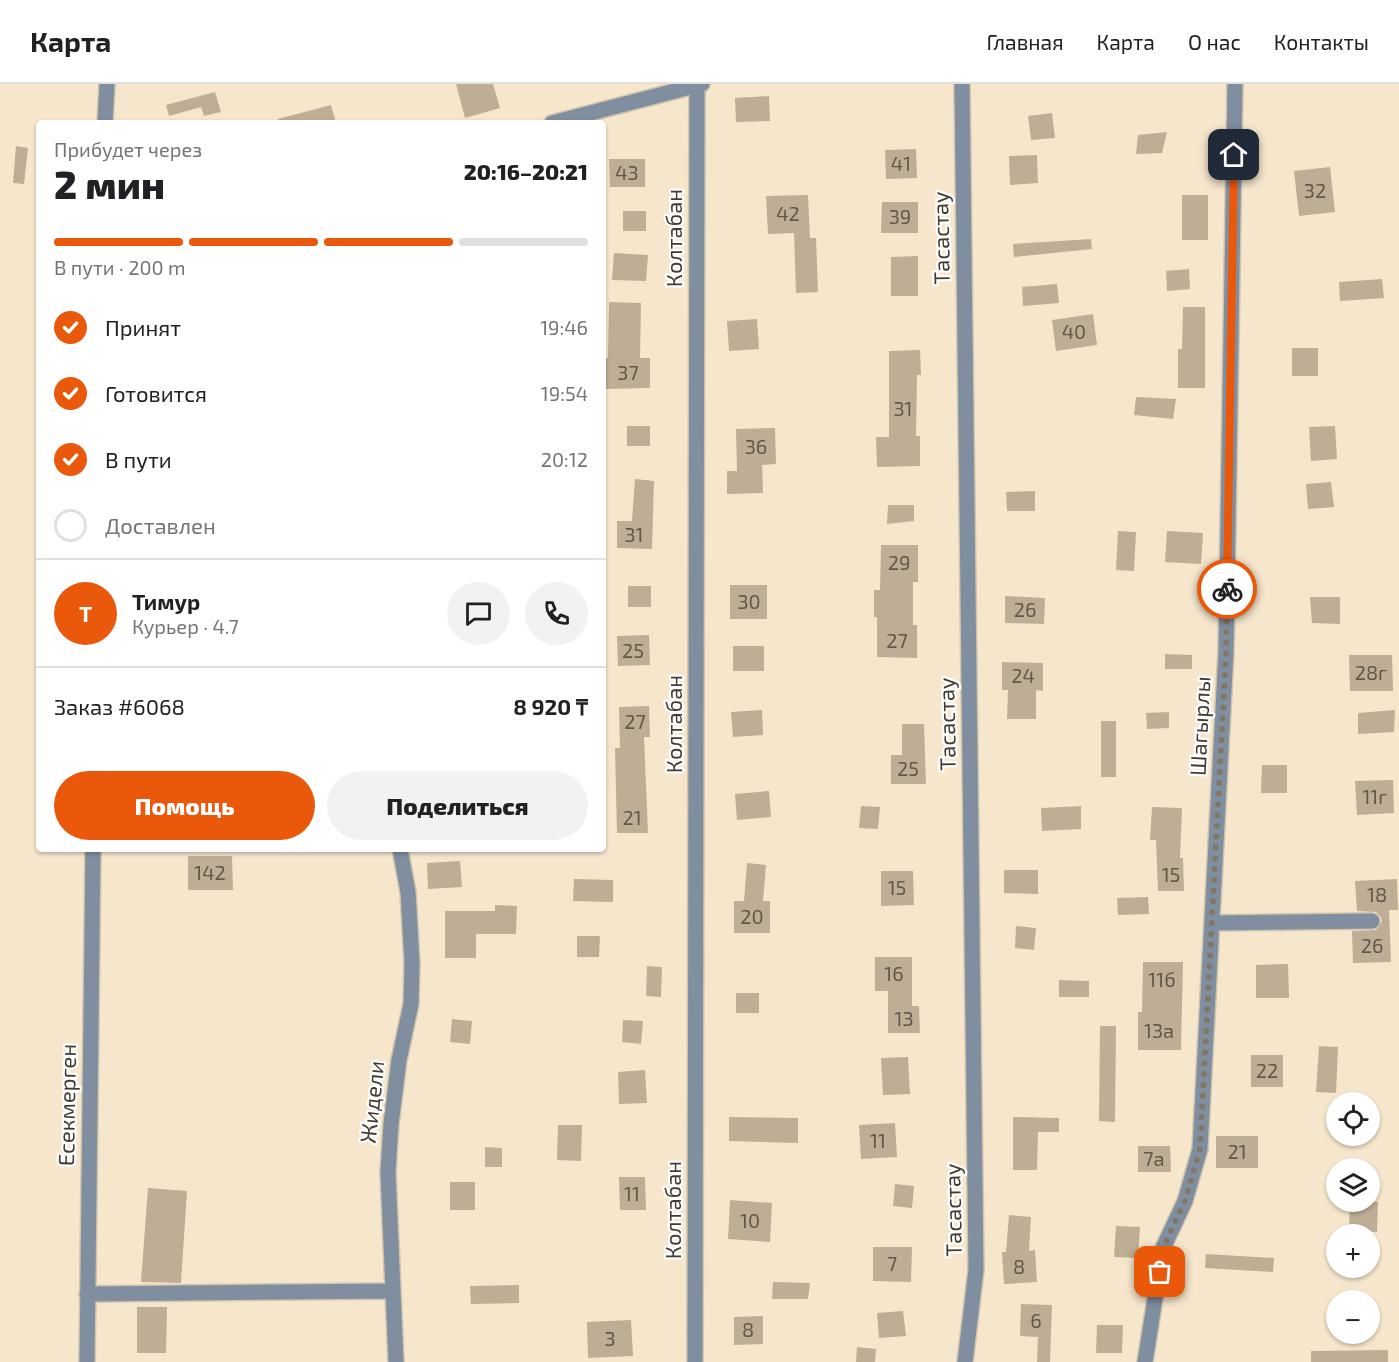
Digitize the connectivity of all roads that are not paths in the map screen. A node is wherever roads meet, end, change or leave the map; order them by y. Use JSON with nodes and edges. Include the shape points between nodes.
{"nodes":[{"id":1,"x":107,"y":84,"type":"edge"},
{"id":2,"x":962,"y":84,"type":"edge"},
{"id":3,"x":1235,"y":84,"type":"edge"},
{"id":4,"x":700,"y":85,"type":"edge"},
{"id":5,"x":105,"y":120,"type":"edge"},
{"id":6,"x":564,"y":120,"type":"edge"},
{"id":7,"x":93,"y":852,"type":"edge"},
{"id":8,"x":401,"y":852,"type":"edge"},
{"id":9,"x":1372,"y":921,"type":"dead end"},
{"id":10,"x":1212,"y":923,"type":"junction"},
{"id":11,"x":393,"y":1291,"type":"junction"},
{"id":12,"x":87,"y":1294,"type":"junction"},
{"id":13,"x":87,"y":1362,"type":"edge"},
{"id":14,"x":396,"y":1362,"type":"edge"},
{"id":15,"x":695,"y":1362,"type":"edge"},
{"id":16,"x":965,"y":1362,"type":"edge"},
{"id":17,"x":1145,"y":1362,"type":"edge"}],
"edges":[{"from":1,"to":5,"type":"street"},
{"from":2,"to":16,"type":"street","name":"Тасастау","via":[[976,1270]]},
{"from":3,"to":10,"type":"street","name":"Шагырлы","via":[[1226,652]]},
{"from":4,"to":6,"type":"street"},
{"from":4,"to":15,"type":"street","name":"Колтабан"},
{"from":7,"to":12,"type":"street","name":"Eсекмерген"},
{"from":8,"to":11,"type":"street","name":"Жидели","via":[[408,892],[412,963],[411,1004],[399,1060],[388,1172]]},
{"from":9,"to":10,"type":"street"},
{"from":10,"to":17,"type":"street","name":"Шагырлы","via":[[1200,1149],[1185,1201],[1163,1248]]},
{"from":11,"to":12,"type":"street"},
{"from":11,"to":14,"type":"street","name":"Жидели"},
{"from":12,"to":13,"type":"street","name":"Eсекмерген"}]}
